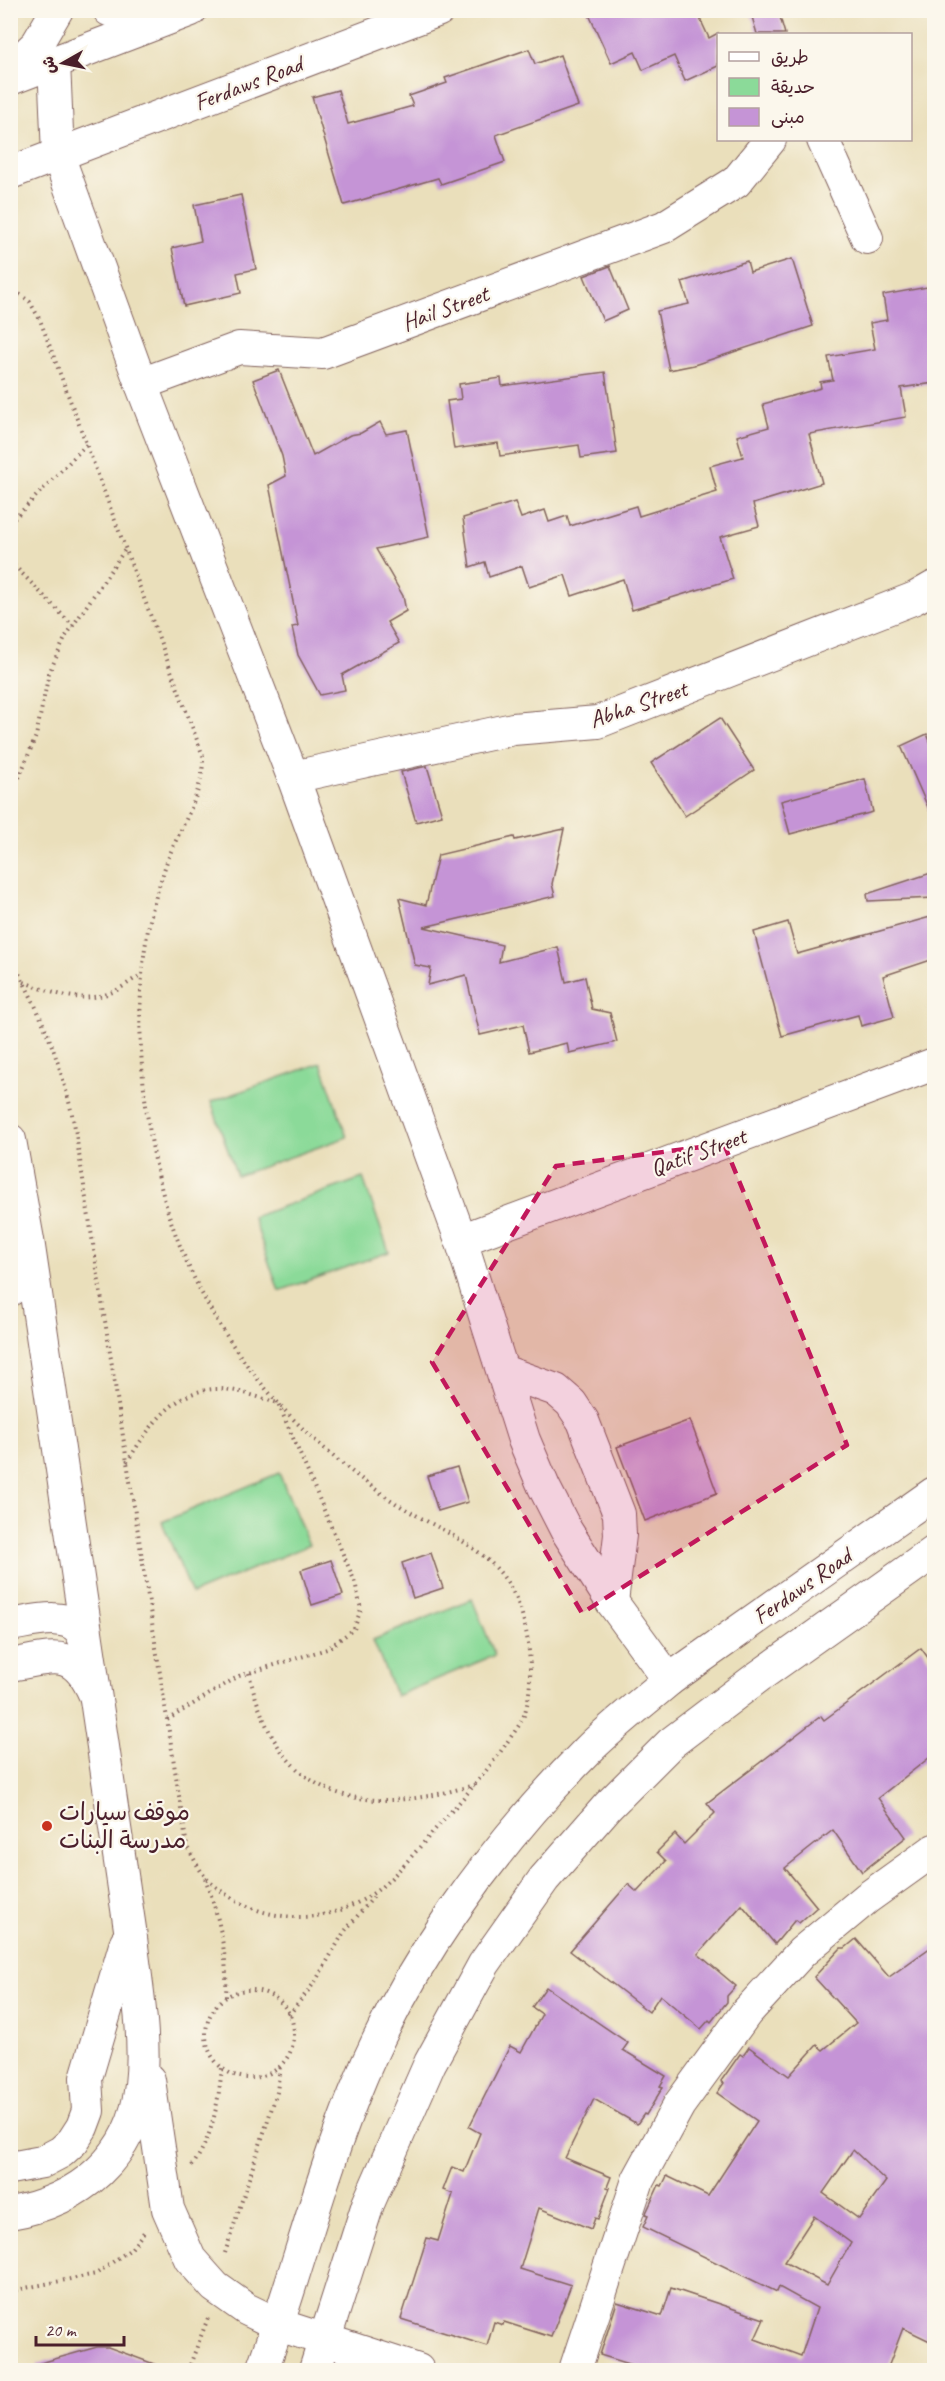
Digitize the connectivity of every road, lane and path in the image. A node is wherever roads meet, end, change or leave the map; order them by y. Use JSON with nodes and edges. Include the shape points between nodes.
{"nodes":[{"id":1,"x":57,"y":10,"type":"edge"},
{"id":2,"x":72,"y":10,"type":"edge"},
{"id":3,"x":109,"y":10,"type":"edge"},
{"id":4,"x":439,"y":10,"type":"edge"},
{"id":5,"x":185,"y":13,"type":"edge"},
{"id":6,"x":62,"y":58,"type":"junction"},
{"id":7,"x":10,"y":70,"type":"edge"},
{"id":8,"x":10,"y":79,"type":"edge"},
{"id":9,"x":769,"y":141,"type":"edge"},
{"id":10,"x":823,"y":141,"type":"edge"},
{"id":11,"x":58,"y":155,"type":"junction"},
{"id":12,"x":10,"y":173,"type":"edge"},
{"id":13,"x":867,"y":238,"type":"dead end"},
{"id":14,"x":10,"y":287,"type":"edge"},
{"id":15,"x":141,"y":384,"type":"junction"},
{"id":16,"x":87,"y":444,"type":"junction"},
{"id":17,"x":10,"y":523,"type":"edge"},
{"id":18,"x":126,"y":548,"type":"junction"},
{"id":19,"x":10,"y":561,"type":"edge"},
{"id":20,"x":934,"y":587,"type":"edge"},
{"id":21,"x":73,"y":626,"type":"junction"},
{"id":22,"x":293,"y":777,"type":"junction"},
{"id":23,"x":10,"y":800,"type":"edge"},
{"id":24,"x":10,"y":957,"type":"edge"},
{"id":25,"x":143,"y":974,"type":"junction"},
{"id":26,"x":24,"y":982,"type":"junction"},
{"id":27,"x":934,"y":1064,"type":"edge"},
{"id":28,"x":10,"y":1140,"type":"edge"},
{"id":29,"x":24,"y":1213,"type":"junction"},
{"id":30,"x":461,"y":1240,"type":"junction"},
{"id":31,"x":10,"y":1290,"type":"edge"},
{"id":32,"x":503,"y":1371,"type":"junction"},
{"id":33,"x":278,"y":1403,"type":"junction"},
{"id":34,"x":126,"y":1463,"type":"junction"},
{"id":35,"x":934,"y":1493,"type":"edge"},
{"id":36,"x":934,"y":1552,"type":"edge"},
{"id":37,"x":612,"y":1602,"type":"junction"},
{"id":38,"x":10,"y":1625,"type":"edge"},
{"id":39,"x":88,"y":1648,"type":"junction"},
{"id":40,"x":10,"y":1665,"type":"edge"},
{"id":41,"x":249,"y":1673,"type":"junction"},
{"id":42,"x":669,"y":1680,"type":"junction"},
{"id":43,"x":94,"y":1694,"type":"junction"},
{"id":44,"x":167,"y":1720,"type":"junction"},
{"id":45,"x":476,"y":1784,"type":"junction"},
{"id":46,"x":934,"y":1850,"type":"edge"},
{"id":47,"x":205,"y":1877,"type":"junction"},
{"id":48,"x":378,"y":1890,"type":"junction"},
{"id":49,"x":130,"y":1929,"type":"junction"},
{"id":50,"x":225,"y":1997,"type":"junction"},
{"id":51,"x":290,"y":2015,"type":"junction"},
{"id":52,"x":141,"y":2027,"type":"junction"},
{"id":53,"x":280,"y":2066,"type":"junction"},
{"id":54,"x":10,"y":2168,"type":"edge"},
{"id":55,"x":10,"y":2213,"type":"edge"},
{"id":56,"x":215,"y":2288,"type":"junction"},
{"id":57,"x":279,"y":2325,"type":"junction"},
{"id":58,"x":325,"y":2340,"type":"junction"},
{"id":59,"x":188,"y":2370,"type":"edge"},
{"id":60,"x":262,"y":2370,"type":"edge"},
{"id":61,"x":315,"y":2370,"type":"edge"},
{"id":62,"x":418,"y":2370,"type":"edge"},
{"id":63,"x":575,"y":2370,"type":"edge"}],
"edges":[{"from":1,"to":7,"type":"street","via":[[37,44]]},
{"from":2,"to":6,"type":"street"},
{"from":3,"to":5,"type":"street","via":[[147,18]]},
{"from":4,"to":11,"type":"street","name":"Ferdaws Road"},
{"from":5,"to":6,"type":"street"},
{"from":6,"to":8,"type":"street"},
{"from":6,"to":11,"type":"street"},
{"from":9,"to":15,"type":"street","name":"Hail Street","via":[[736,182],[664,227],[323,353],[239,348]]},
{"from":10,"to":13,"type":"street"},
{"from":11,"to":12,"type":"street","name":"Ferdaws Road"},
{"from":11,"to":15,"type":"street"},
{"from":14,"to":16,"type":"path","via":[[30,302],[40,320]]},
{"from":15,"to":22,"type":"street"},
{"from":16,"to":17,"type":"path"},
{"from":16,"to":18,"type":"path"},
{"from":18,"to":21,"type":"path"},
{"from":18,"to":25,"type":"path","via":[[203,756],[198,792],[166,864],[149,921]]},
{"from":19,"to":21,"type":"path"},
{"from":20,"to":22,"type":"street","name":"Abha Street","via":[[598,722],[513,729]]},
{"from":21,"to":23,"type":"path","via":[[49,673],[36,736]]},
{"from":22,"to":30,"type":"street"},
{"from":24,"to":26,"type":"path"},
{"from":25,"to":26,"type":"path","via":[[111,993],[86,999],[59,995]]},
{"from":25,"to":33,"type":"path","via":[[142,1074],[148,1124],[174,1232],[214,1316]]},
{"from":26,"to":34,"type":"path","via":[[41,1016],[66,1086],[75,1128]]},
{"from":27,"to":30,"type":"street","name":"Qatif Street"},
{"from":28,"to":29,"type":"street"},
{"from":29,"to":31,"type":"street"},
{"from":29,"to":39,"type":"street"},
{"from":30,"to":32,"type":"street"},
{"from":32,"to":37,"type":"street","via":[[524,1440],[544,1486],[566,1530]]},
{"from":32,"to":37,"type":"street","via":[[556,1390],[572,1403],[583,1421],[619,1514]]},
{"from":33,"to":34,"type":"path","via":[[218,1389],[187,1395],[164,1410]]},
{"from":33,"to":41,"type":"path","via":[[355,1582],[361,1609],[354,1629],[327,1649]]},
{"from":33,"to":45,"type":"path","via":[[357,1476],[470,1545],[509,1582],[526,1634],[528,1699],[522,1720]]},
{"from":34,"to":44,"type":"path"},
{"from":35,"to":42,"type":"street","name":"Ferdaws Road"},
{"from":36,"to":58,"type":"street","via":[[671,1743],[608,1806],[544,1879],[483,1964],[430,2063],[368,2204]]},
{"from":37,"to":42,"type":"street"},
{"from":38,"to":39,"type":"street","via":[[64,1620],[79,1630]]},
{"from":39,"to":43,"type":"street"},
{"from":40,"to":43,"type":"street","via":[[66,1659],[88,1678]]},
{"from":41,"to":44,"type":"path"},
{"from":41,"to":45,"type":"path","via":[[256,1707],[273,1739],[290,1764],[316,1784],[376,1801],[431,1796]]},
{"from":42,"to":57,"type":"street","name":"Ferdaws Road","via":[[588,1750],[520,1823],[438,1934],[391,2016],[354,2094],[318,2194]]},
{"from":43,"to":49,"type":"street"},
{"from":44,"to":47,"type":"path","via":[[187,1847]]},
{"from":45,"to":48,"type":"path"},
{"from":46,"to":63,"type":"street","via":[[802,1952],[746,2013],[679,2105],[638,2180]]},
{"from":47,"to":48,"type":"path","via":[[229,1897],[256,1910],[289,1918],[322,1917],[350,1908]]},
{"from":47,"to":50,"type":"path","via":[[223,1947]]},
{"from":48,"to":51,"type":"path","via":[[344,1932]]},
{"from":49,"to":52,"type":"street"},
{"from":49,"to":54,"type":"street","via":[[86,2078],[88,2111],[82,2127],[61,2152],[42,2162]]},
{"from":50,"to":51,"type":"path","via":[[257,1990],[282,2003]]},
{"from":50,"to":53,"type":"path","via":[[206,2026],[206,2040],[218,2065],[242,2078],[269,2074]]},
{"from":51,"to":53,"type":"path","via":[[293,2042]]},
{"from":52,"to":55,"type":"street","via":[[141,2084],[135,2115],[123,2144],[82,2186],[43,2206]]},
{"from":52,"to":56,"type":"street","via":[[168,2209],[190,2259]]},
{"from":53,"to":56,"type":"path","via":[[277,2092]]},
{"from":56,"to":57,"type":"street"},
{"from":56,"to":59,"type":"path"},
{"from":57,"to":58,"type":"street"},
{"from":57,"to":60,"type":"street","name":"Ferdaws Road"},
{"from":58,"to":61,"type":"street"},
{"from":58,"to":62,"type":"street"}]}
